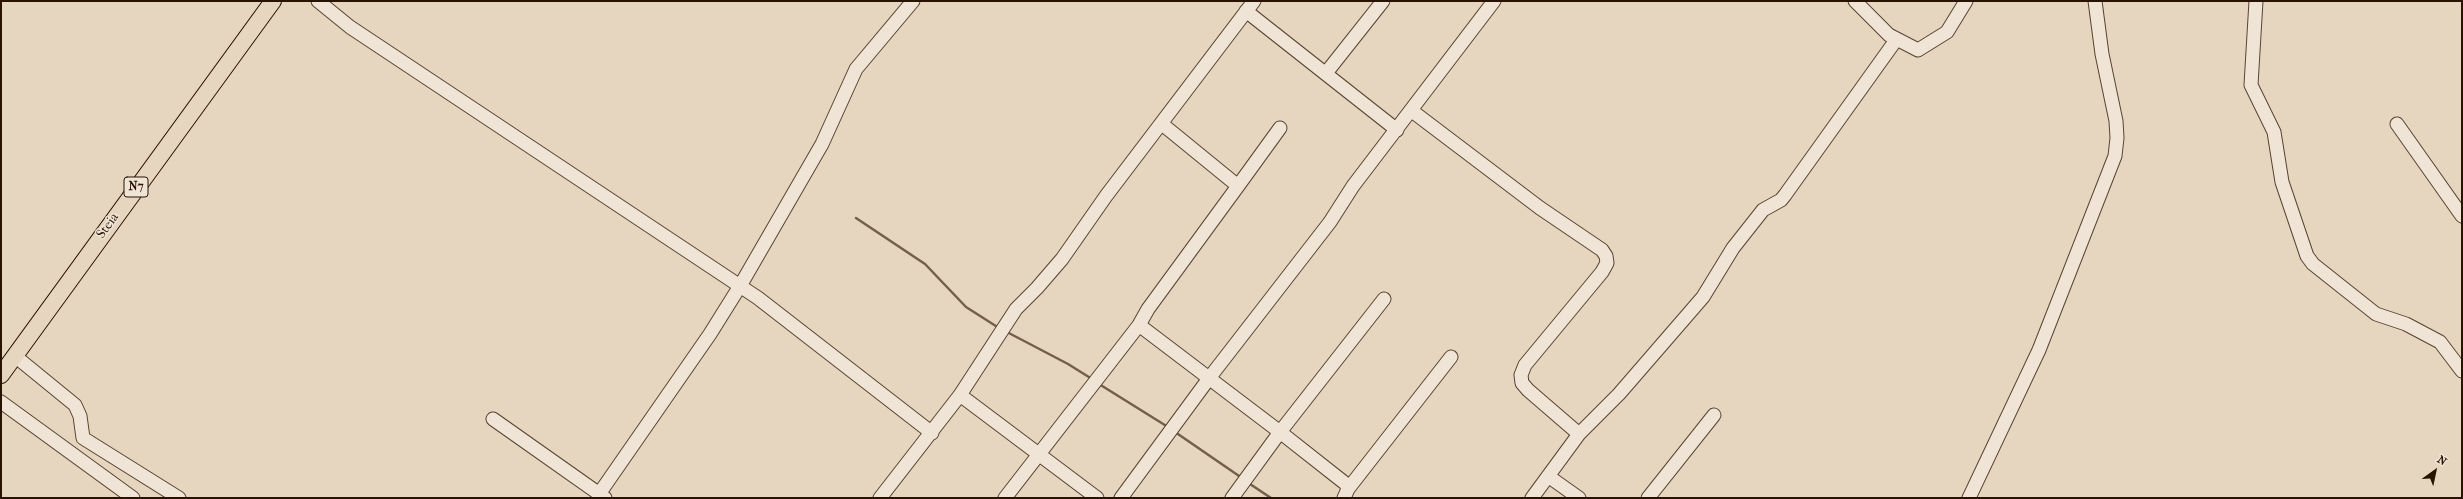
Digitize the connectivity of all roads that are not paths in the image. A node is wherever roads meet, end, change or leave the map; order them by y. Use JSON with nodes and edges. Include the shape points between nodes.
{"nodes":[{"id":1,"x":274,"y":1,"type":"edge"},
{"id":2,"x":318,"y":1,"type":"edge"},
{"id":3,"x":913,"y":1,"type":"edge"},
{"id":4,"x":1383,"y":1,"type":"edge"},
{"id":5,"x":1494,"y":1,"type":"edge"},
{"id":6,"x":1855,"y":1,"type":"edge"},
{"id":7,"x":1966,"y":1,"type":"edge"},
{"id":8,"x":2095,"y":1,"type":"edge"},
{"id":9,"x":2256,"y":1,"type":"edge"},
{"id":10,"x":1250,"y":6,"type":"edge"},
{"id":11,"x":1896,"y":40,"type":"junction"},
{"id":12,"x":1326,"y":73,"type":"junction"},
{"id":13,"x":1412,"y":111,"type":"junction"},
{"id":14,"x":1162,"y":124,"type":"junction"},
{"id":15,"x":2397,"y":124,"type":"dead end"},
{"id":16,"x":1280,"y":128,"type":"dead end"},
{"id":17,"x":1397,"y":130,"type":"junction"},
{"id":18,"x":1238,"y":186,"type":"junction"},
{"id":19,"x":2462,"y":216,"type":"edge"},
{"id":20,"x":740,"y":286,"type":"junction"},
{"id":21,"x":1384,"y":299,"type":"dead end"},
{"id":22,"x":1140,"y":325,"type":"junction"},
{"id":23,"x":15,"y":356,"type":"junction"},
{"id":24,"x":1451,"y":357,"type":"dead end"},
{"id":25,"x":2462,"y":371,"type":"edge"},
{"id":26,"x":1,"y":375,"type":"edge"},
{"id":27,"x":1210,"y":377,"type":"junction"},
{"id":28,"x":960,"y":396,"type":"junction"},
{"id":29,"x":1,"y":402,"type":"edge"},
{"id":30,"x":1714,"y":415,"type":"dead end"},
{"id":31,"x":494,"y":419,"type":"dead end"},
{"id":32,"x":1280,"y":432,"type":"junction"},
{"id":33,"x":932,"y":433,"type":"junction"},
{"id":34,"x":1579,"y":434,"type":"junction"},
{"id":35,"x":1040,"y":455,"type":"junction"},
{"id":36,"x":1548,"y":476,"type":"junction"},
{"id":37,"x":1346,"y":494,"type":"edge"},
{"id":38,"x":602,"y":496,"type":"edge"},
{"id":39,"x":133,"y":498,"type":"edge"},
{"id":40,"x":179,"y":498,"type":"edge"},
{"id":41,"x":880,"y":498,"type":"edge"},
{"id":42,"x":1005,"y":498,"type":"edge"},
{"id":43,"x":1097,"y":498,"type":"edge"},
{"id":44,"x":1122,"y":498,"type":"edge"},
{"id":45,"x":1232,"y":498,"type":"edge"},
{"id":46,"x":1532,"y":498,"type":"edge"},
{"id":47,"x":1579,"y":498,"type":"edge"},
{"id":48,"x":1648,"y":498,"type":"edge"},
{"id":49,"x":1969,"y":498,"type":"edge"}],
"edges":[{"from":1,"to":23,"type":"main road","name":"Steia","number":"N7"},
{"from":2,"to":20,"type":"street","via":[[350,27]]},
{"from":3,"to":20,"type":"street","via":[[856,69],[822,144]]},
{"from":4,"to":12,"type":"street"},
{"from":5,"to":13,"type":"street"},
{"from":6,"to":11,"type":"street","via":[[1876,24]]},
{"from":7,"to":11,"type":"street","via":[[1947,32],[1920,49],[1916,50]]},
{"from":8,"to":49,"type":"street","via":[[2102,54],[2116,121],[2115,156],[2039,350]]},
{"from":9,"to":25,"type":"street","via":[[2251,85],[2274,132],[2282,182],[2307,256],[2313,264],[2376,314],[2406,324],[2440,342]]},
{"from":10,"to":12,"type":"street"},
{"from":10,"to":14,"type":"street"},
{"from":11,"to":34,"type":"street","via":[[1785,195],[1763,210],[1734,248],[1703,297],[1619,394]]},
{"from":12,"to":17,"type":"street"},
{"from":13,"to":17,"type":"street"},
{"from":13,"to":34,"type":"street","via":[[1540,208],[1602,250],[1606,256],[1607,263],[1602,272],[1525,365],[1521,375],[1522,383],[1528,390]]},
{"from":14,"to":18,"type":"street"},
{"from":14,"to":28,"type":"street","via":[[1078,233],[1062,259],[1016,309]]},
{"from":15,"to":19,"type":"street"},
{"from":16,"to":18,"type":"street"},
{"from":17,"to":27,"type":"street","via":[[1353,186],[1330,222]]},
{"from":18,"to":22,"type":"street","via":[[1148,309]]},
{"from":20,"to":33,"type":"street"},
{"from":20,"to":38,"type":"street"},
{"from":21,"to":32,"type":"street"},
{"from":22,"to":27,"type":"street"},
{"from":22,"to":35,"type":"street"},
{"from":23,"to":26,"type":"main road","name":"Steia","number":"N7"},
{"from":23,"to":40,"type":"street","via":[[75,405],[80,416],[83,438]]},
{"from":24,"to":37,"type":"street"},
{"from":27,"to":32,"type":"street"},
{"from":27,"to":44,"type":"street"},
{"from":28,"to":33,"type":"street"},
{"from":28,"to":35,"type":"street"},
{"from":29,"to":39,"type":"street"},
{"from":30,"to":48,"type":"street"},
{"from":31,"to":38,"type":"street"},
{"from":32,"to":37,"type":"street","via":[[1346,484]]},
{"from":32,"to":45,"type":"street"},
{"from":33,"to":41,"type":"street"},
{"from":34,"to":36,"type":"street"},
{"from":35,"to":42,"type":"street"},
{"from":35,"to":43,"type":"street"},
{"from":36,"to":46,"type":"street"},
{"from":36,"to":47,"type":"street"}]}
